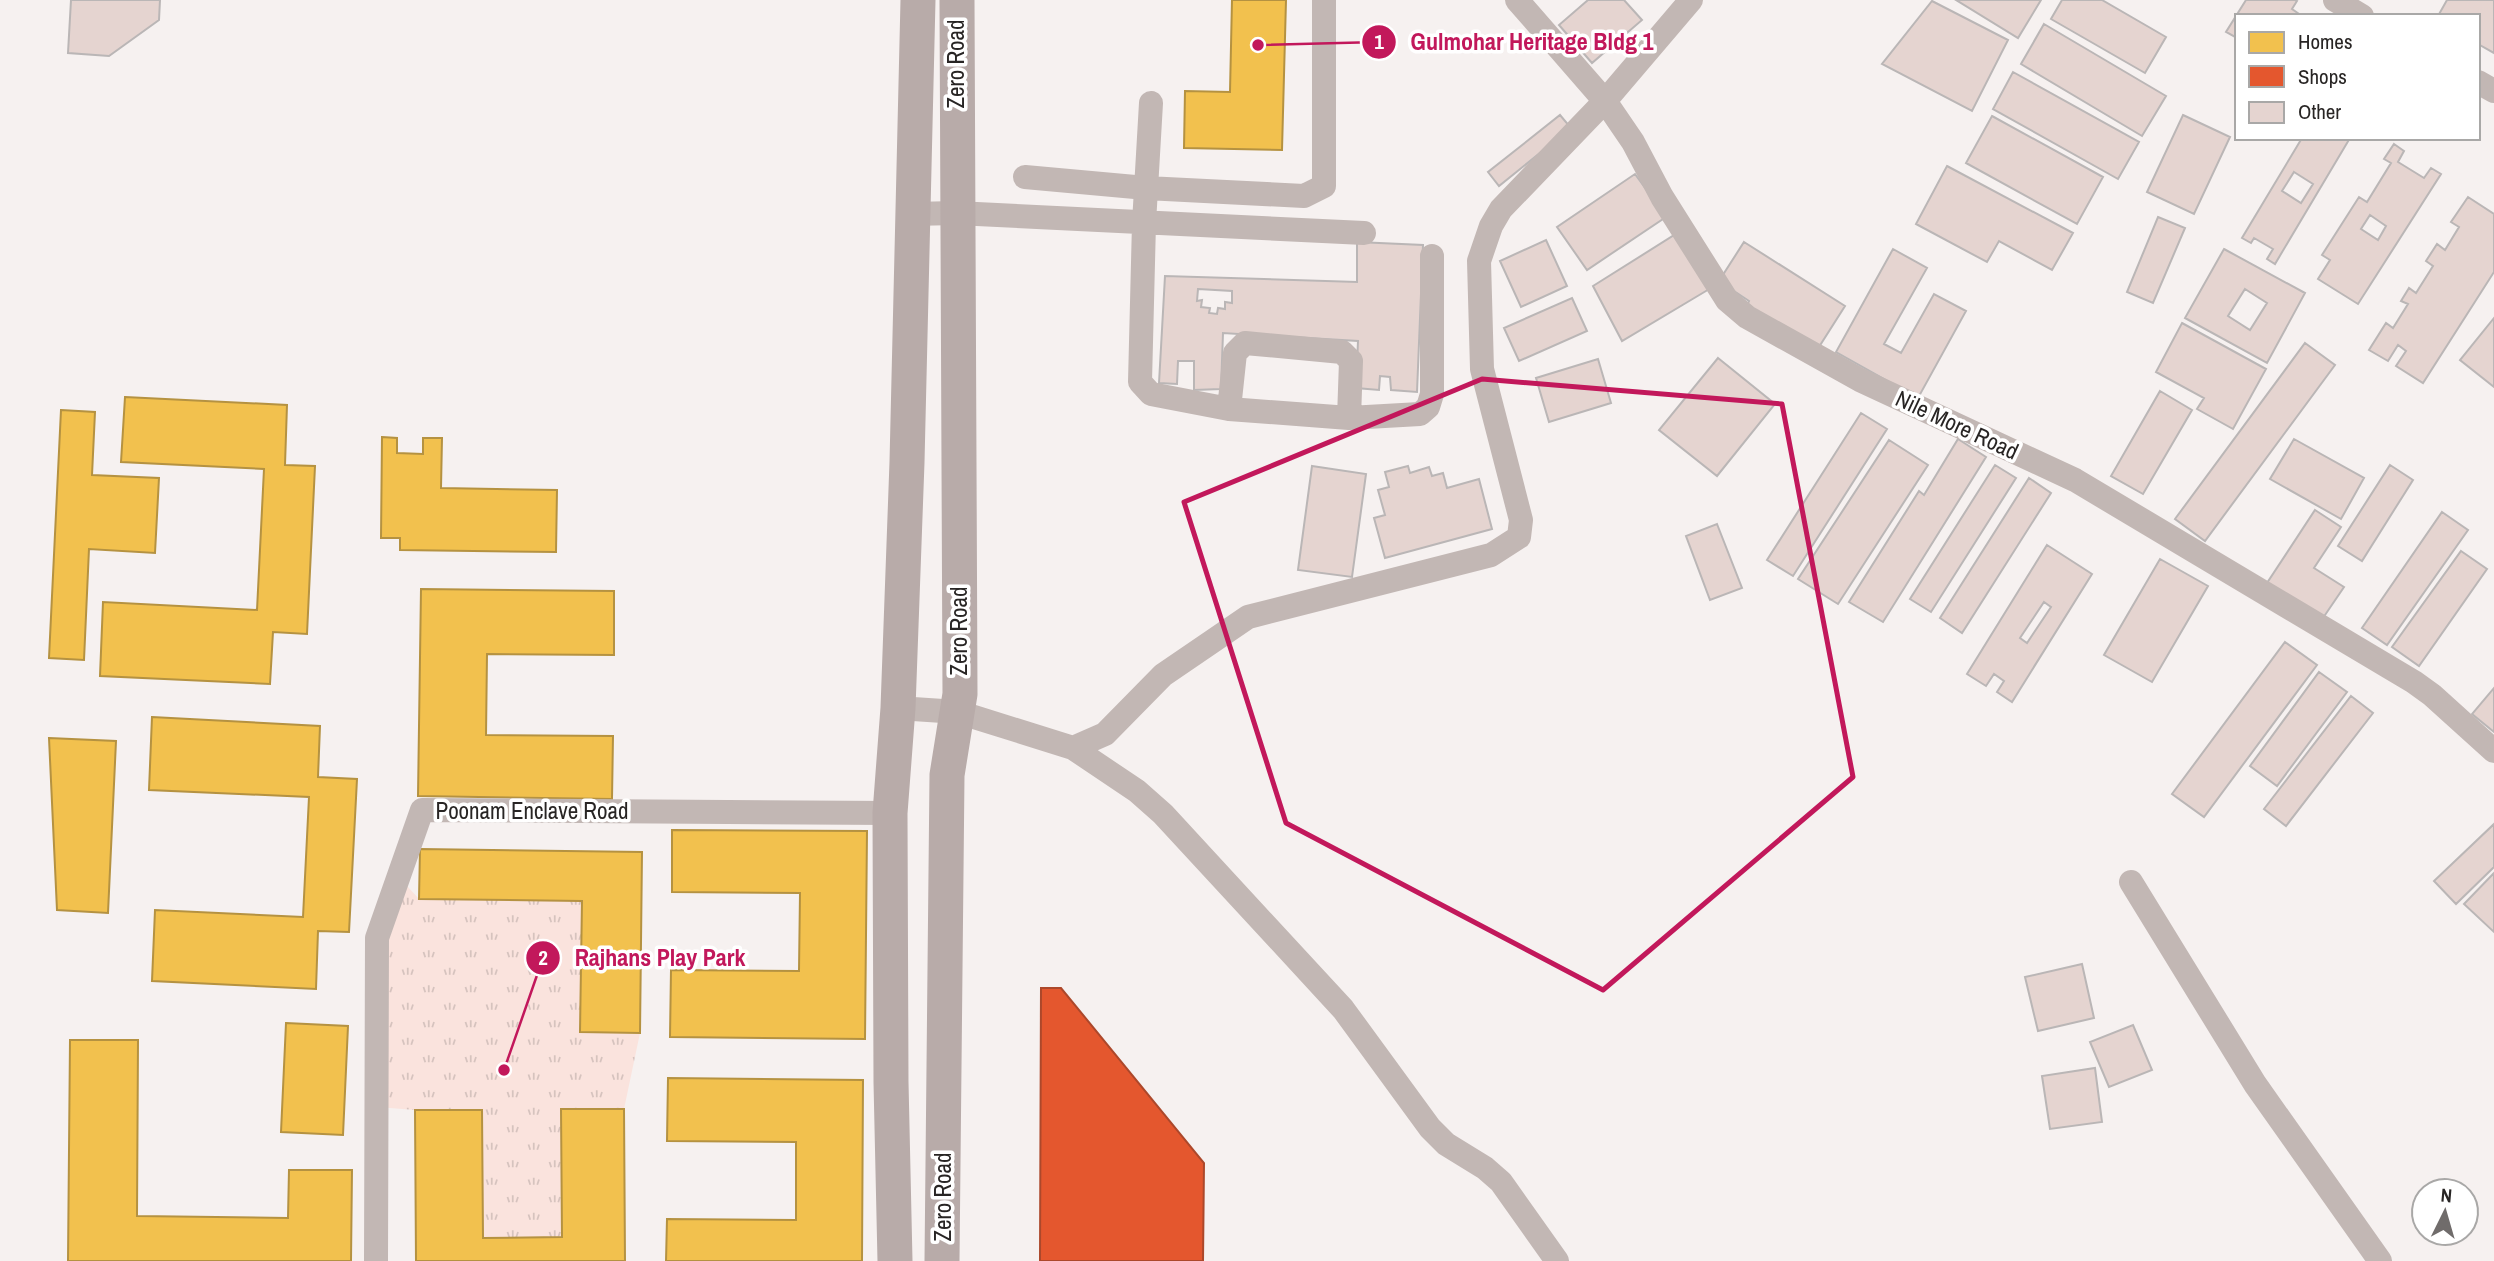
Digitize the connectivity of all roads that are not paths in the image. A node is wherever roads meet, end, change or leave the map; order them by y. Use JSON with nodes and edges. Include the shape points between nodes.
{"nodes":[{"id":1,"x":918,"y":0,"type":"edge"},
{"id":2,"x":957,"y":0,"type":"edge"},
{"id":3,"x":1324,"y":0,"type":"edge"},
{"id":4,"x":1517,"y":0,"type":"edge"},
{"id":5,"x":1691,"y":0,"type":"edge"},
{"id":6,"x":2335,"y":0,"type":"edge"},
{"id":7,"x":2359,"y":14,"type":"edge"},
{"id":8,"x":1605,"y":101,"type":"junction"},
{"id":9,"x":1151,"y":103,"type":"dead end"},
{"id":10,"x":1025,"y":177,"type":"dead end"},
{"id":11,"x":1146,"y":188,"type":"junction"},
{"id":12,"x":912,"y":214,"type":"junction"},
{"id":13,"x":956,"y":214,"type":"junction"},
{"id":14,"x":1144,"y":223,"type":"junction"},
{"id":15,"x":1364,"y":233,"type":"dead end"},
{"id":16,"x":1432,"y":256,"type":"dead end"},
{"id":17,"x":1229,"y":410,"type":"junction"},
{"id":18,"x":1349,"y":418,"type":"junction"},
{"id":19,"x":898,"y":708,"type":"junction"},
{"id":20,"x":958,"y":712,"type":"junction"},
{"id":21,"x":1073,"y":748,"type":"junction"},
{"id":22,"x":2494,"y":751,"type":"edge"},
{"id":23,"x":890,"y":813,"type":"junction"},
{"id":24,"x":2132,"y":882,"type":"dead end"},
{"id":25,"x":891,"y":1102,"type":"junction"},
{"id":26,"x":943,"y":1105,"type":"junction"},
{"id":27,"x":376,"y":1261,"type":"edge"},
{"id":28,"x":895,"y":1261,"type":"edge"},
{"id":29,"x":942,"y":1261,"type":"edge"},
{"id":30,"x":1557,"y":1261,"type":"edge"},
{"id":31,"x":2380,"y":1261,"type":"edge"}],
"edges":[{"from":1,"to":12,"type":"street","name":"Zero Road"},
{"from":2,"to":13,"type":"street","name":"Zero Road"},
{"from":3,"to":11,"type":"street","via":[[1324,186],[1304,196]]},
{"from":4,"to":8,"type":"street","name":"Nile More Road"},
{"from":5,"to":8,"type":"street"},
{"from":6,"to":7,"type":"street"},
{"from":8,"to":21,"type":"street","via":[[1501,209],[1479,261],[1482,369],[1521,520],[1519,537],[1491,555],[1248,617],[1163,675],[1105,734]]},
{"from":8,"to":22,"type":"street","name":"Nile More Road","via":[[1727,300],[1746,317],[1860,380],[2076,480],[2414,682]]},
{"from":9,"to":11,"type":"street"},
{"from":10,"to":11,"type":"street"},
{"from":11,"to":14,"type":"street"},
{"from":12,"to":13,"type":"street"},
{"from":12,"to":19,"type":"street","name":"Zero Road"},
{"from":13,"to":14,"type":"street"},
{"from":13,"to":20,"type":"street","name":"Zero Road"},
{"from":14,"to":15,"type":"street"},
{"from":14,"to":17,"type":"street","via":[[1140,382],[1151,394]]},
{"from":16,"to":18,"type":"street","via":[[1432,394],[1428,407],[1420,414]]},
{"from":17,"to":18,"type":"street"},
{"from":17,"to":18,"type":"street","via":[[1235,354],[1245,343],[1342,352],[1351,361]]},
{"from":19,"to":20,"type":"street"},
{"from":19,"to":23,"type":"street","name":"Zero Road"},
{"from":20,"to":21,"type":"street"},
{"from":20,"to":26,"type":"street","name":"Zero Road","via":[[947,775]]},
{"from":21,"to":30,"type":"street","via":[[1163,814],[1343,1009],[1430,1128],[1500,1182]]},
{"from":23,"to":25,"type":"street","name":"Zero Road"},
{"from":23,"to":27,"type":"street","name":"Poonam Enclave Road","via":[[422,810],[377,938]]},
{"from":24,"to":31,"type":"street","via":[[2255,1084]]},
{"from":25,"to":26,"type":"street"},
{"from":25,"to":28,"type":"street","name":"Zero Road"},
{"from":26,"to":29,"type":"street","name":"Zero Road"}]}
